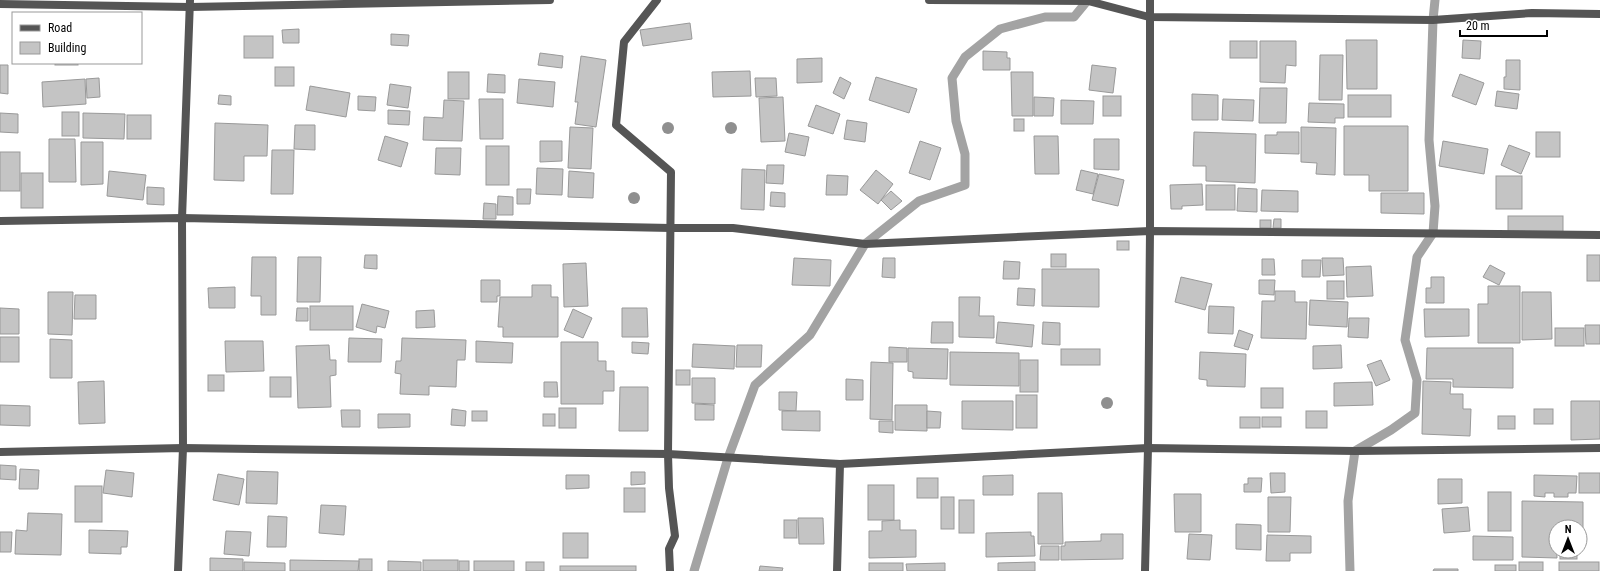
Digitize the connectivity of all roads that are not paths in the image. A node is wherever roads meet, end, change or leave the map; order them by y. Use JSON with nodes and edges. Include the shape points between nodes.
{"nodes":[{"id":1,"x":550,"y":0,"type":"edge"},
{"id":2,"x":657,"y":0,"type":"edge"},
{"id":3,"x":928,"y":0,"type":"edge"},
{"id":4,"x":1150,"y":0,"type":"edge"},
{"id":5,"x":0,"y":4,"type":"edge"},
{"id":6,"x":190,"y":4,"type":"edge"},
{"id":7,"x":1600,"y":14,"type":"edge"},
{"id":8,"x":1149,"y":17,"type":"junction"},
{"id":9,"x":182,"y":218,"type":"junction"},
{"id":10,"x":0,"y":221,"type":"edge"},
{"id":11,"x":671,"y":228,"type":"junction"},
{"id":12,"x":1150,"y":231,"type":"junction"},
{"id":13,"x":1600,"y":235,"type":"edge"},
{"id":14,"x":183,"y":448,"type":"junction"},
{"id":15,"x":1148,"y":448,"type":"junction"},
{"id":16,"x":1600,"y":448,"type":"edge"},
{"id":17,"x":0,"y":452,"type":"edge"},
{"id":18,"x":668,"y":454,"type":"junction"},
{"id":19,"x":840,"y":464,"type":"junction"},
{"id":20,"x":178,"y":571,"type":"edge"},
{"id":21,"x":670,"y":571,"type":"edge"},
{"id":22,"x":837,"y":571,"type":"edge"},
{"id":23,"x":1145,"y":571,"type":"edge"}],
"edges":[{"from":1,"to":6,"type":"street"},
{"from":2,"to":11,"type":"street","via":[[624,42],[616,125],[671,172]]},
{"from":3,"to":8,"type":"street","via":[[1088,1]]},
{"from":4,"to":8,"type":"street"},
{"from":5,"to":6,"type":"street"},
{"from":6,"to":9,"type":"street"},
{"from":7,"to":8,"type":"street","via":[[1532,13],[1432,20]]},
{"from":8,"to":12,"type":"street"},
{"from":9,"to":10,"type":"street"},
{"from":9,"to":11,"type":"street"},
{"from":9,"to":14,"type":"street"},
{"from":11,"to":12,"type":"street","via":[[734,228],[865,244]]},
{"from":11,"to":18,"type":"street"},
{"from":12,"to":13,"type":"street"},
{"from":12,"to":15,"type":"street"},
{"from":14,"to":17,"type":"street"},
{"from":14,"to":18,"type":"street"},
{"from":14,"to":20,"type":"street"},
{"from":15,"to":16,"type":"street","via":[[1355,451]]},
{"from":15,"to":19,"type":"street"},
{"from":15,"to":23,"type":"street"},
{"from":18,"to":19,"type":"street"},
{"from":18,"to":21,"type":"street","via":[[675,536],[669,549]]},
{"from":19,"to":22,"type":"street"}]}
